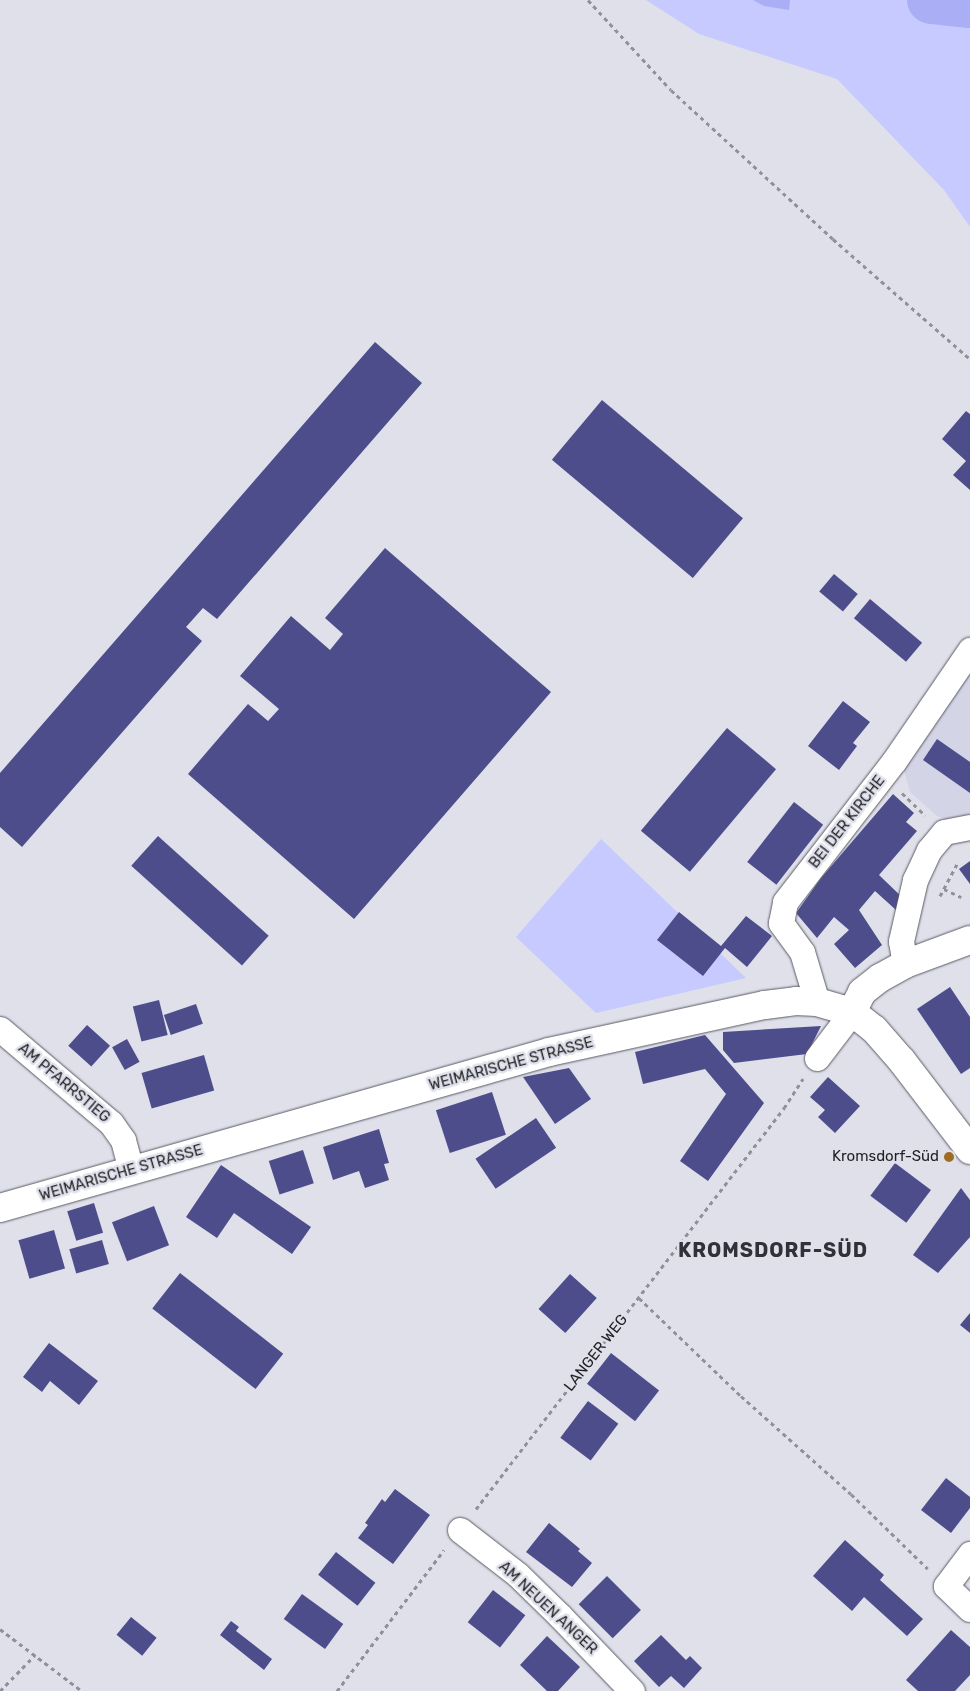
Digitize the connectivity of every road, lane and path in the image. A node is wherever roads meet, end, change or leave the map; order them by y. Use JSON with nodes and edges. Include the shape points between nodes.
{"nodes":[{"id":1,"x":588,"y":0,"type":"edge"},
{"id":2,"x":970,"y":359,"type":"edge"},
{"id":3,"x":970,"y":650,"type":"edge"},
{"id":4,"x":894,"y":761,"type":"junction"},
{"id":5,"x":970,"y":827,"type":"edge"},
{"id":6,"x":944,"y":832,"type":"junction"},
{"id":7,"x":944,"y":889,"type":"dead end"},
{"id":8,"x":961,"y":897,"type":"dead end"},
{"id":9,"x":970,"y":940,"type":"edge"},
{"id":10,"x":905,"y":964,"type":"junction"},
{"id":11,"x":817,"y":1002,"type":"junction"},
{"id":12,"x":852,"y":1012,"type":"junction"},
{"id":13,"x":0,"y":1029,"type":"edge"},
{"id":14,"x":816,"y":1058,"type":"joint"},
{"id":15,"x":970,"y":1150,"type":"edge"},
{"id":16,"x":131,"y":1169,"type":"junction"},
{"id":17,"x":0,"y":1208,"type":"edge"},
{"id":18,"x":639,"y":1298,"type":"junction"},
{"id":19,"x":460,"y":1530,"type":"junction"},
{"id":20,"x":970,"y":1554,"type":"edge"},
{"id":21,"x":946,"y":1586,"type":"junction"},
{"id":22,"x":970,"y":1609,"type":"edge"},
{"id":23,"x":0,"y":1630,"type":"edge"},
{"id":24,"x":35,"y":1655,"type":"junction"},
{"id":25,"x":0,"y":1691,"type":"edge"},
{"id":26,"x":82,"y":1691,"type":"edge"},
{"id":27,"x":338,"y":1691,"type":"edge"},
{"id":28,"x":632,"y":1691,"type":"edge"}],
"edges":[{"from":1,"to":2,"type":"path","via":[[679,96],[833,239]]},
{"from":3,"to":4,"type":"street","name":"BEI DER KIRCHE"},
{"from":4,"to":6,"type":"path","via":[[900,792]]},
{"from":4,"to":11,"type":"street","name":"BEI DER KIRCHE","via":[[785,902],[780,923],[802,952]]},
{"from":5,"to":6,"type":"street"},
{"from":6,"to":10,"type":"street","via":[[928,850],[915,880],[901,941]]},
{"from":7,"to":8,"type":"path"},
{"from":9,"to":10,"type":"street"},
{"from":10,"to":12,"type":"street","via":[[862,992]]},
{"from":11,"to":12,"type":"street","name":"WEIMARISCHE STRASSE"},
{"from":11,"to":16,"type":"street","name":"WEIMARISCHE STRASSE","via":[[765,1005],[549,1052]]},
{"from":12,"to":14,"type":"street"},
{"from":12,"to":15,"type":"street","name":"WEIMARISCHE STRASSE","via":[[874,1029],[902,1061]]},
{"from":13,"to":16,"type":"street","name":"AM PFARRSTIEG","via":[[112,1123],[123,1140]]},
{"from":14,"to":18,"type":"path","name":"LANGER WEG","via":[[784,1108]]},
{"from":16,"to":17,"type":"street","name":"WEIMARISCHE STRASSE"},
{"from":18,"to":19,"type":"path","name":"LANGER WEG"},
{"from":18,"to":21,"type":"path"},
{"from":19,"to":27,"type":"path","name":"LANGER WEG"},
{"from":19,"to":28,"type":"street","name":"AM NEUEN ANGER","via":[[518,1575]]},
{"from":20,"to":21,"type":"street"},
{"from":21,"to":22,"type":"street"},
{"from":23,"to":24,"type":"path"},
{"from":24,"to":25,"type":"path"},
{"from":24,"to":26,"type":"path"}]}
